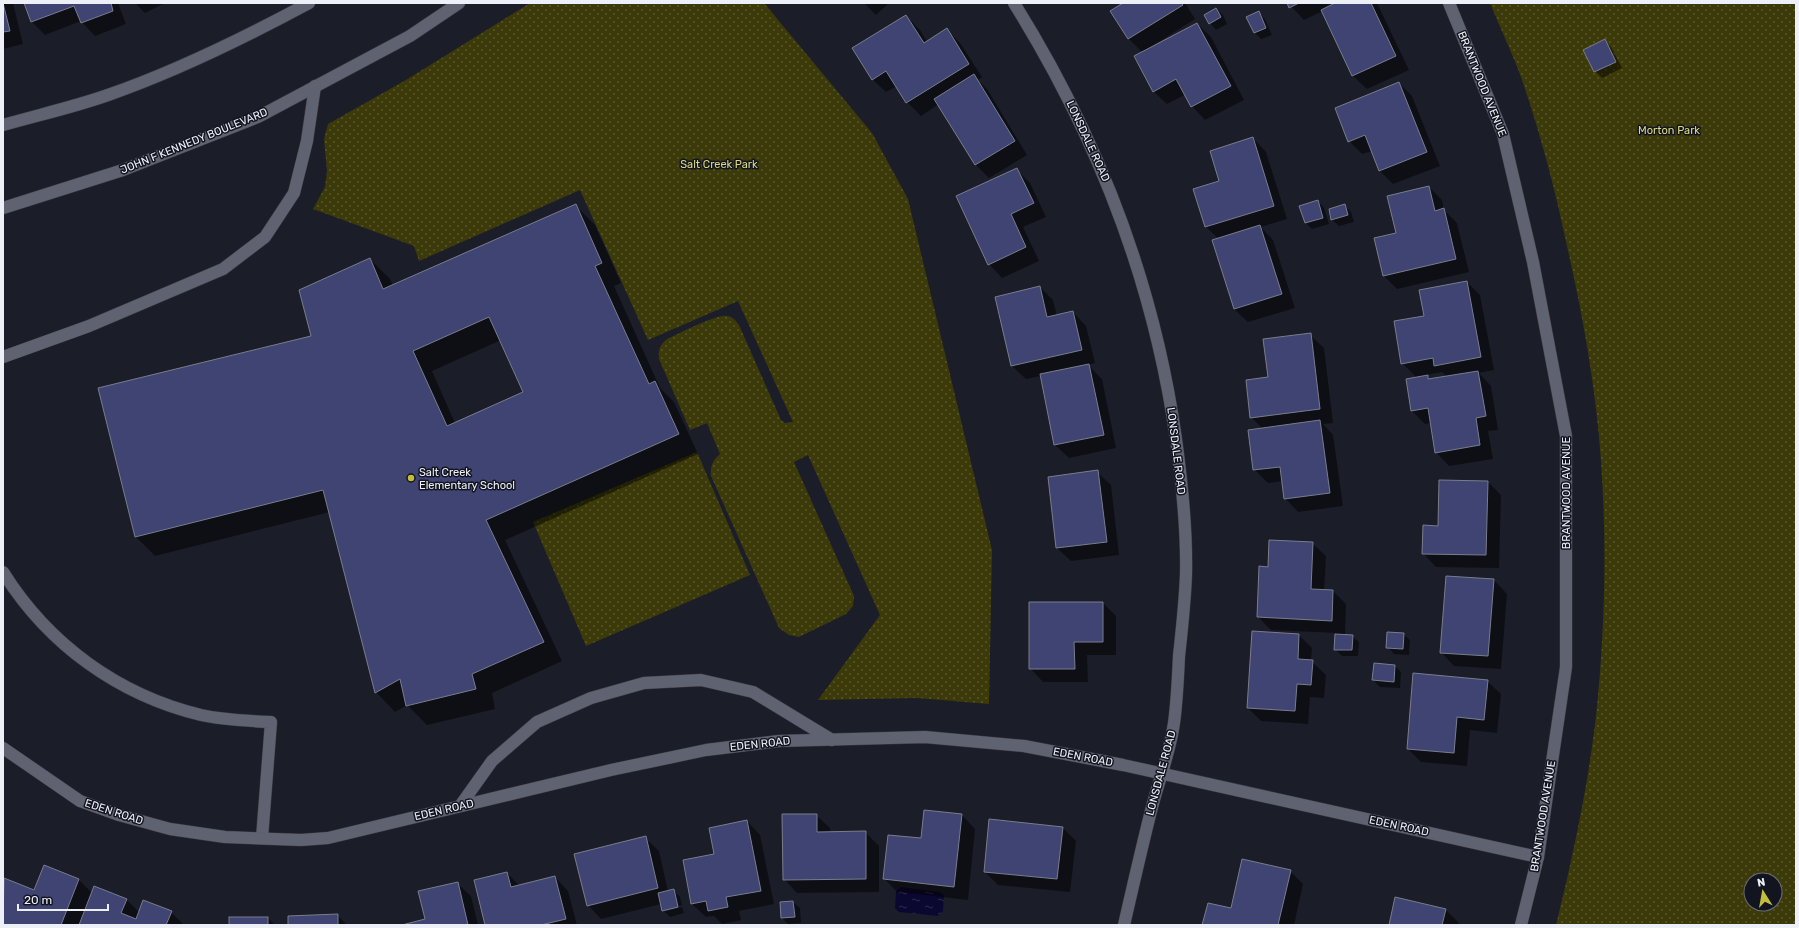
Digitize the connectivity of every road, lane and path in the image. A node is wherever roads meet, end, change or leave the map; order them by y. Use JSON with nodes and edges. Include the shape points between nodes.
{"nodes":[{"id":1,"x":309,"y":3,"type":"edge"},
{"id":2,"x":459,"y":3,"type":"edge"},
{"id":3,"x":1014,"y":3,"type":"edge"},
{"id":4,"x":1449,"y":3,"type":"edge"},
{"id":5,"x":315,"y":86,"type":"junction"},
{"id":6,"x":3,"y":125,"type":"edge"},
{"id":7,"x":3,"y":208,"type":"edge"},
{"id":8,"x":3,"y":356,"type":"edge"},
{"id":9,"x":3,"y":572,"type":"edge"},
{"id":10,"x":832,"y":740,"type":"junction"},
{"id":11,"x":3,"y":748,"type":"edge"},
{"id":12,"x":1161,"y":774,"type":"junction"},
{"id":13,"x":460,"y":806,"type":"junction"},
{"id":14,"x":262,"y":838,"type":"junction"},
{"id":15,"x":1538,"y":857,"type":"junction"},
{"id":16,"x":1124,"y":925,"type":"edge"},
{"id":17,"x":1520,"y":925,"type":"edge"}],
"edges":[{"from":1,"to":6,"type":"street","via":[[264,27],[108,96]]},
{"from":2,"to":5,"type":"street","name":"JOHN F KENNEDY BOULEVARD","via":[[410,36]]},
{"from":3,"to":12,"type":"street","name":"LONSDALE ROAD","via":[[1062,86],[1107,182],[1137,265],[1165,376],[1179,465],[1186,575],[1174,724]]},
{"from":4,"to":15,"type":"street","name":"BRANTWOOD AVENUE","via":[[1503,134],[1533,262],[1566,436],[1566,667]]},
{"from":5,"to":7,"type":"street","name":"JOHN F KENNEDY BOULEVARD","via":[[258,117],[123,170]]},
{"from":5,"to":8,"type":"street","via":[[307,141],[294,193],[265,237],[223,269],[89,326]]},
{"from":9,"to":14,"type":"street","via":[[33,614],[54,636],[106,676],[168,706],[209,716],[271,722]]},
{"from":10,"to":12,"type":"street","name":"EDEN ROAD","via":[[925,737],[1024,746]]},
{"from":10,"to":13,"type":"street","name":"EDEN ROAD","via":[[779,741],[706,750]]},
{"from":10,"to":13,"type":"street","via":[[753,692],[701,680],[644,683],[591,698],[536,722],[492,761]]},
{"from":11,"to":14,"type":"street","name":"EDEN ROAD","via":[[80,801],[119,815],[170,829],[225,837]]},
{"from":12,"to":15,"type":"street","name":"EDEN ROAD"},
{"from":12,"to":16,"type":"street","name":"LONSDALE ROAD"},
{"from":13,"to":14,"type":"street","name":"EDEN ROAD","via":[[328,838]]},
{"from":15,"to":17,"type":"street","name":"BRANTWOOD AVENUE"}]}
